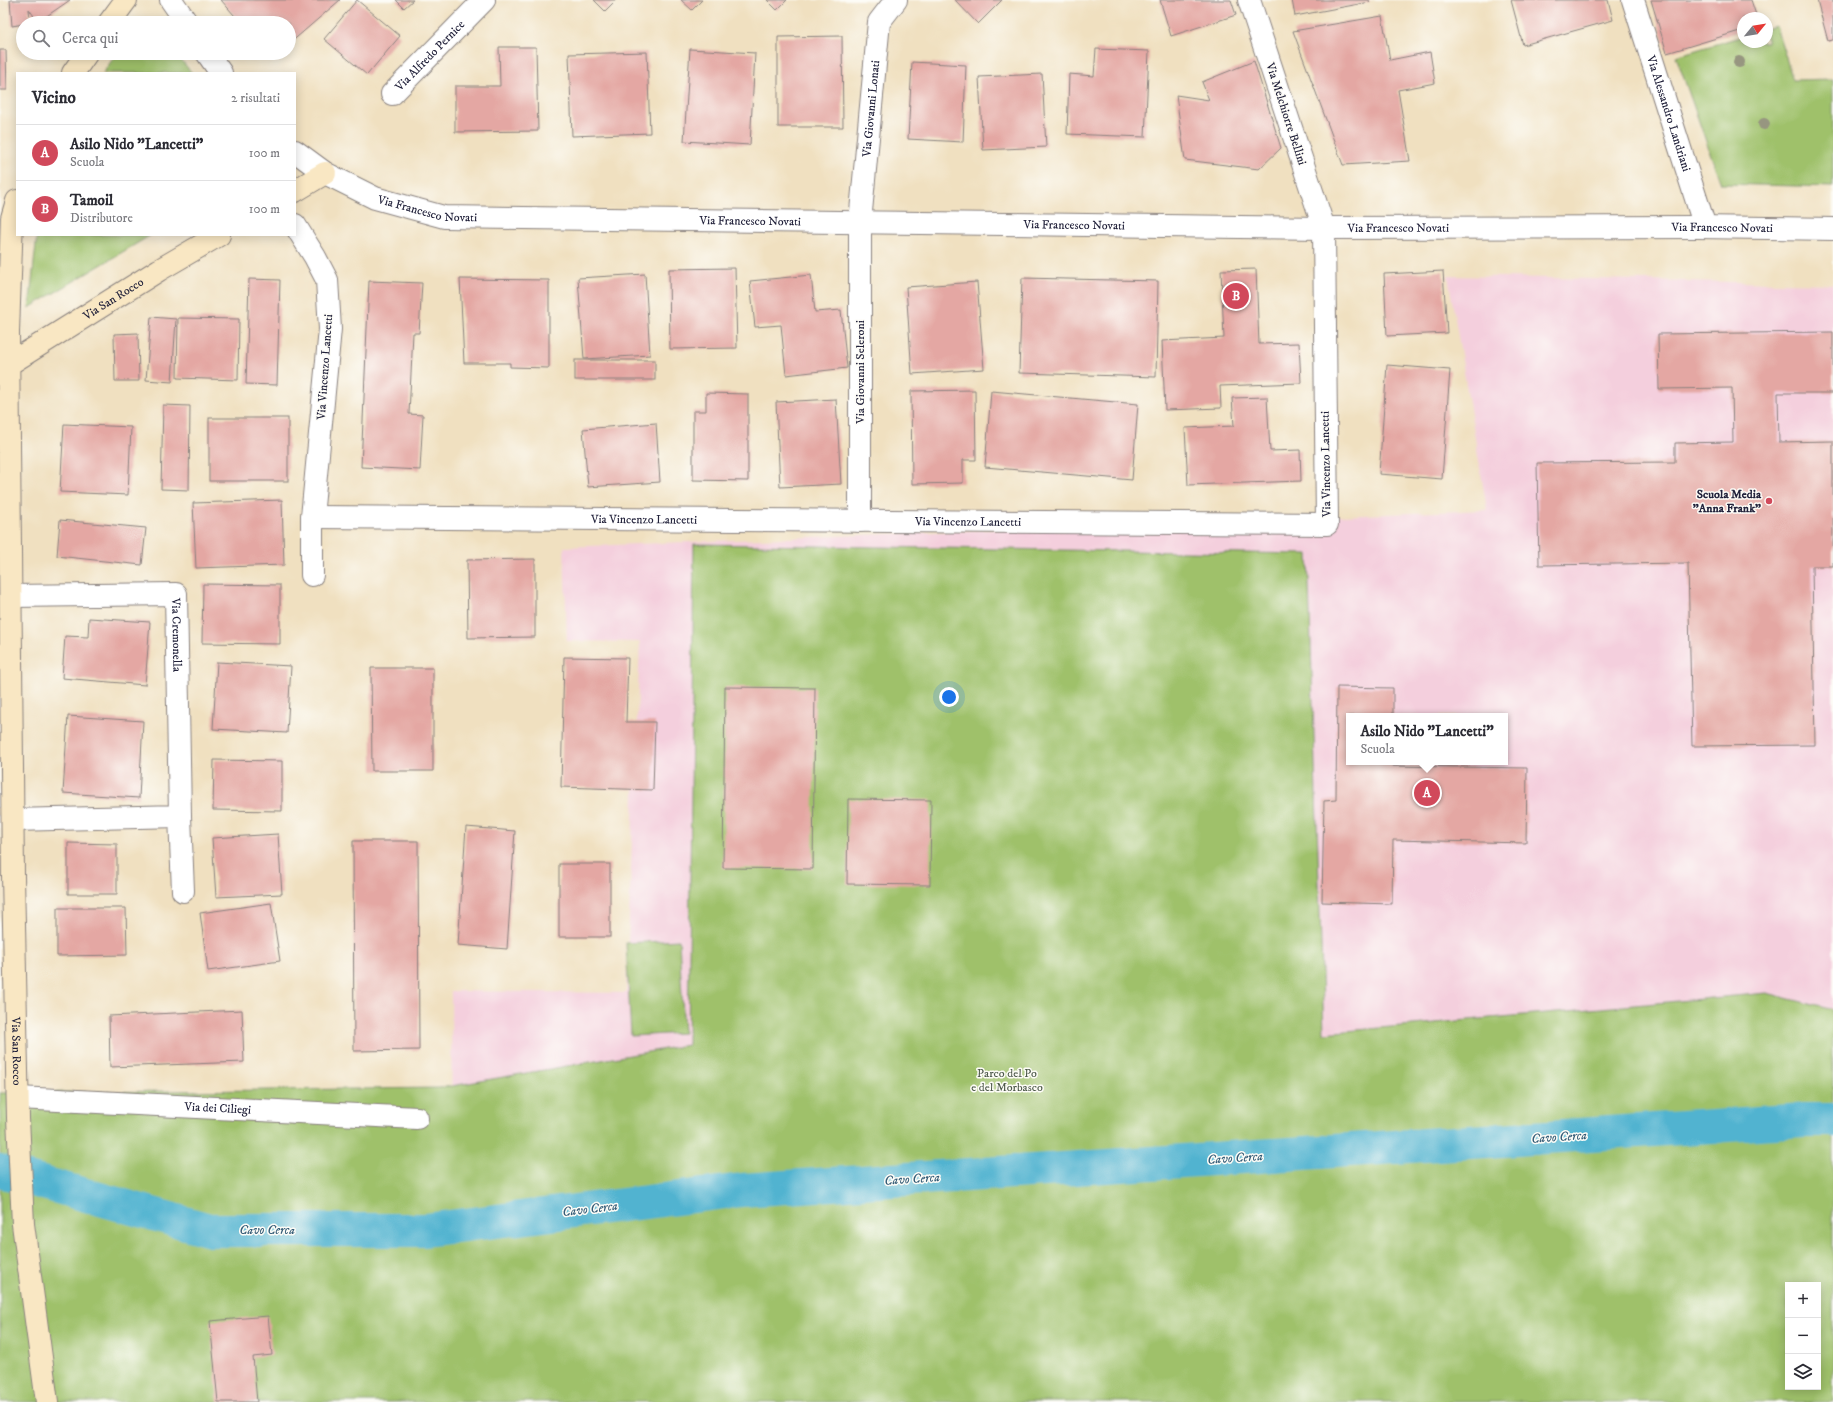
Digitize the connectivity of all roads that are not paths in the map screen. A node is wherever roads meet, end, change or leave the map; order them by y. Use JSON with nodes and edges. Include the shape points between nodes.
{"nodes":[{"id":1,"x":126,"y":0,"type":"edge"},
{"id":2,"x":171,"y":0,"type":"edge"},
{"id":3,"x":484,"y":0,"type":"edge"},
{"id":4,"x":896,"y":0,"type":"edge"},
{"id":5,"x":1249,"y":0,"type":"edge"},
{"id":6,"x":1633,"y":0,"type":"edge"},
{"id":7,"x":114,"y":16,"type":"edge"},
{"id":8,"x":181,"y":16,"type":"edge"},
{"id":9,"x":82,"y":60,"type":"edge"},
{"id":10,"x":212,"y":60,"type":"edge"},
{"id":11,"x":74,"y":72,"type":"edge"},
{"id":12,"x":220,"y":72,"type":"edge"},
{"id":13,"x":392,"y":94,"type":"dead end"},
{"id":14,"x":296,"y":152,"type":"edge"},
{"id":15,"x":325,"y":173,"type":"junction"},
{"id":16,"x":296,"y":190,"type":"edge"},
{"id":17,"x":16,"y":204,"type":"edge"},
{"id":18,"x":860,"y":222,"type":"junction"},
{"id":19,"x":296,"y":227,"type":"edge"},
{"id":20,"x":1705,"y":227,"type":"junction"},
{"id":21,"x":1324,"y":228,"type":"junction"},
{"id":22,"x":1833,"y":229,"type":"edge"},
{"id":23,"x":217,"y":236,"type":"edge"},
{"id":24,"x":9,"y":364,"type":"junction"},
{"id":25,"x":5,"y":437,"type":"edge"},
{"id":26,"x":312,"y":517,"type":"junction"},
{"id":27,"x":860,"y":521,"type":"junction"},
{"id":28,"x":312,"y":575,"type":"dead end"},
{"id":29,"x":11,"y":596,"type":"junction"},
{"id":30,"x":180,"y":816,"type":"junction"},
{"id":31,"x":12,"y":820,"type":"junction"},
{"id":32,"x":183,"y":891,"type":"dead end"},
{"id":33,"x":18,"y":1108,"type":"junction"},
{"id":34,"x":417,"y":1118,"type":"dead end"},
{"id":35,"x":46,"y":1402,"type":"edge"}],
"edges":[{"from":1,"to":7,"type":"main road"},
{"from":2,"to":8,"type":"street"},
{"from":3,"to":13,"type":"street","name":"Via Alfredo Pernice"},
{"from":4,"to":18,"type":"street","name":"Via Giovanni Lonati","via":[[879,22]]},
{"from":5,"to":21,"type":"street","name":"Via Melchiorre Bellini"},
{"from":6,"to":20,"type":"street","name":"Via Alessandro Landriani"},
{"from":9,"to":11,"type":"main road"},
{"from":10,"to":12,"type":"street"},
{"from":14,"to":15,"type":"street","name":"Via Francesco Novati"},
{"from":15,"to":16,"type":"main road"},
{"from":15,"to":18,"type":"street","name":"Via Francesco Novati","via":[[375,198],[444,217]]},
{"from":17,"to":24,"type":"main road","name":"Via San Rocco","via":[[12,218]]},
{"from":18,"to":21,"type":"street","name":"Via Francesco Novati"},
{"from":18,"to":27,"type":"street","name":"Via Giovanni Seleroni"},
{"from":19,"to":26,"type":"street","name":"Via Vincenzo Lancetti","via":[[316,257],[327,280],[330,329]]},
{"from":20,"to":21,"type":"street","name":"Via Francesco Novati"},
{"from":20,"to":22,"type":"street","name":"Via Francesco Novati"},
{"from":21,"to":27,"type":"street","name":"Via Vincenzo Lancetti","via":[[1327,524]]},
{"from":23,"to":24,"type":"main road","name":"Via San Rocco"},
{"from":24,"to":25,"type":"main road","name":"Via San Rocco"},
{"from":25,"to":29,"type":"main road","name":"Via San Rocco"},
{"from":26,"to":27,"type":"street","name":"Via Vincenzo Lancetti"},
{"from":26,"to":28,"type":"street","name":"Via Vincenzo Lancetti"},
{"from":29,"to":30,"type":"street","name":"Via Cremonella","via":[[176,594]]},
{"from":29,"to":31,"type":"main road","name":"Via San Rocco"},
{"from":30,"to":31,"type":"street"},
{"from":30,"to":32,"type":"street","name":"Via Cremonella"},
{"from":31,"to":33,"type":"main road","name":"Via San Rocco"},
{"from":33,"to":34,"type":"street","name":"Via dei Ciliegi"},
{"from":33,"to":35,"type":"main road","name":"Via San Rocco","via":[[23,1224]]}]}
